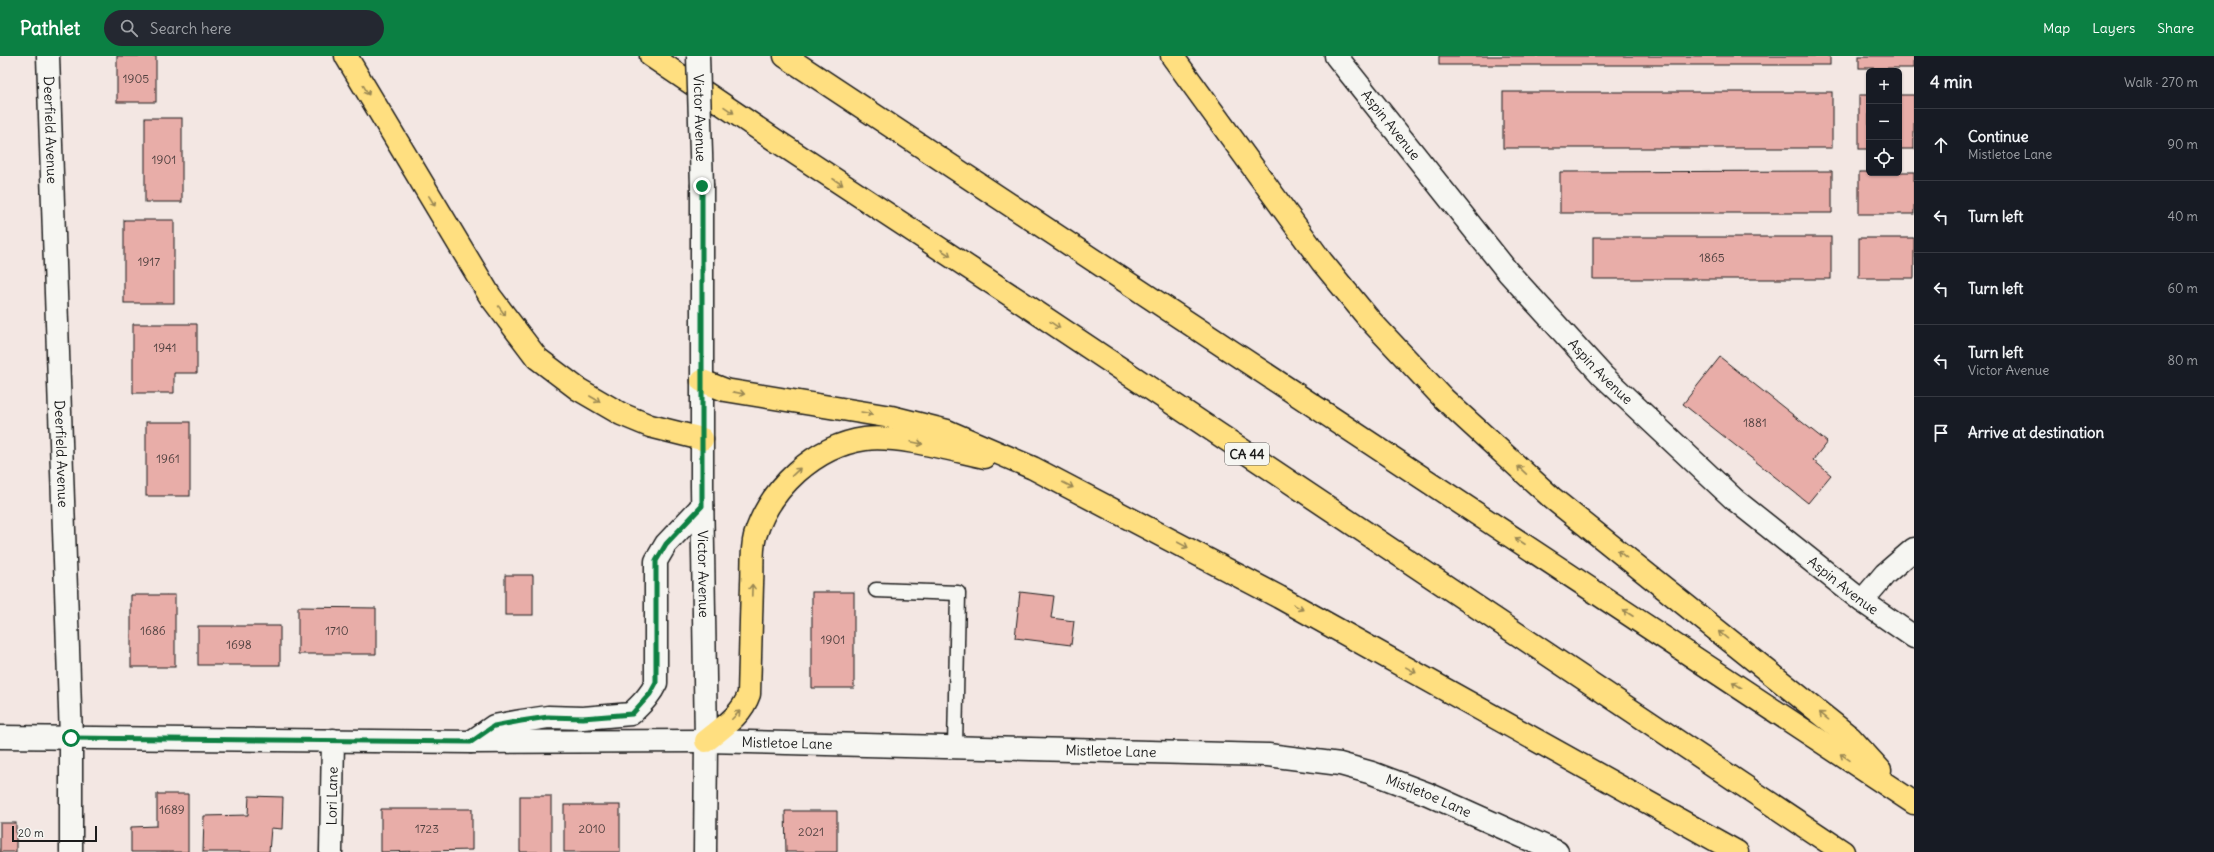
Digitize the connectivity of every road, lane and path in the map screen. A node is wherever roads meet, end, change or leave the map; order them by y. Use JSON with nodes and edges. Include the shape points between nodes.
{"nodes":[{"id":1,"x":48,"y":56,"type":"edge"},
{"id":2,"x":346,"y":56,"type":"edge"},
{"id":3,"x":651,"y":56,"type":"edge"},
{"id":4,"x":698,"y":56,"type":"edge"},
{"id":5,"x":785,"y":56,"type":"edge"},
{"id":6,"x":1172,"y":56,"type":"edge"},
{"id":7,"x":1336,"y":56,"type":"edge"},
{"id":8,"x":702,"y":380,"type":"junction"},
{"id":9,"x":702,"y":439,"type":"junction"},
{"id":10,"x":1033,"y":468,"type":"junction"},
{"id":11,"x":702,"y":506,"type":"junction"},
{"id":12,"x":1914,"y":549,"type":"edge"},
{"id":13,"x":876,"y":590,"type":"dead end"},
{"id":14,"x":1862,"y":601,"type":"junction"},
{"id":15,"x":1914,"y":637,"type":"edge"},
{"id":16,"x":0,"y":737,"type":"edge"},
{"id":17,"x":71,"y":738,"type":"junction"},
{"id":18,"x":333,"y":740,"type":"junction"},
{"id":19,"x":706,"y":741,"type":"junction"},
{"id":20,"x":471,"y":742,"type":"junction"},
{"id":21,"x":955,"y":747,"type":"junction"},
{"id":22,"x":1907,"y":798,"type":"edge"},
{"id":23,"x":71,"y":852,"type":"edge"},
{"id":24,"x":331,"y":852,"type":"edge"},
{"id":25,"x":705,"y":852,"type":"edge"},
{"id":26,"x":1557,"y":852,"type":"edge"},
{"id":27,"x":1737,"y":852,"type":"edge"},
{"id":28,"x":1842,"y":852,"type":"edge"}],
"edges":[{"from":1,"to":17,"type":"street","name":"Deerfield Avenue"},
{"from":2,"to":9,"type":"highway","one_way":true,"via":[[490,296],[537,358],[578,390],[621,414],[650,426]]},
{"from":3,"to":28,"type":"highway","number":"CA 44","one_way":true},
{"from":4,"to":8,"type":"street","name":"Victor Avenue","bridge":true,"via":[[702,186]]},
{"from":22,"to":5,"type":"highway","one_way":true},
{"from":22,"to":6,"type":"highway","one_way":true,"via":[[1850,737],[1552,498],[1444,399],[1369,319],[1322,262]]},
{"from":7,"to":14,"type":"street","name":"Aspin Avenue","via":[[1516,282],[1603,376],[1735,500]]},
{"from":8,"to":9,"type":"street","name":"Victor Avenue"},
{"from":8,"to":10,"type":"highway","one_way":true,"via":[[726,390],[891,417],[947,431]]},
{"from":9,"to":11,"type":"street","name":"Victor Avenue"},
{"from":19,"to":10,"type":"highway","one_way":true,"via":[[736,716],[745,705],[749,694],[755,537],[771,504],[807,462],[840,446],[866,439],[908,441]]},
{"from":10,"to":27,"type":"highway","one_way":true,"via":[[1272,593]]},
{"from":11,"to":19,"type":"street","name":"Victor Avenue"},
{"from":11,"to":20,"type":"street","via":[[666,544],[656,561],[656,683],[632,714],[583,718],[548,717],[521,721],[494,726]]},
{"from":12,"to":14,"type":"street","via":[[1885,574]]},
{"from":13,"to":21,"type":"lane","via":[[958,593]]},
{"from":14,"to":15,"type":"street","name":"Aspin Avenue"},
{"from":16,"to":17,"type":"street","name":"Mistletoe Lane"},
{"from":17,"to":18,"type":"street","name":"Mistletoe Lane"},
{"from":17,"to":23,"type":"street","name":"Deerfield Avenue"},
{"from":18,"to":20,"type":"street","name":"Mistletoe Lane"},
{"from":18,"to":24,"type":"street","name":"Lori Lane"},
{"from":19,"to":20,"type":"street","name":"Mistletoe Lane"},
{"from":19,"to":21,"type":"street","name":"Mistletoe Lane"},
{"from":19,"to":25,"type":"street","name":"Victor Avenue"},
{"from":21,"to":26,"type":"street","name":"Mistletoe Lane","via":[[1268,755],[1340,764],[1428,794]]}]}
